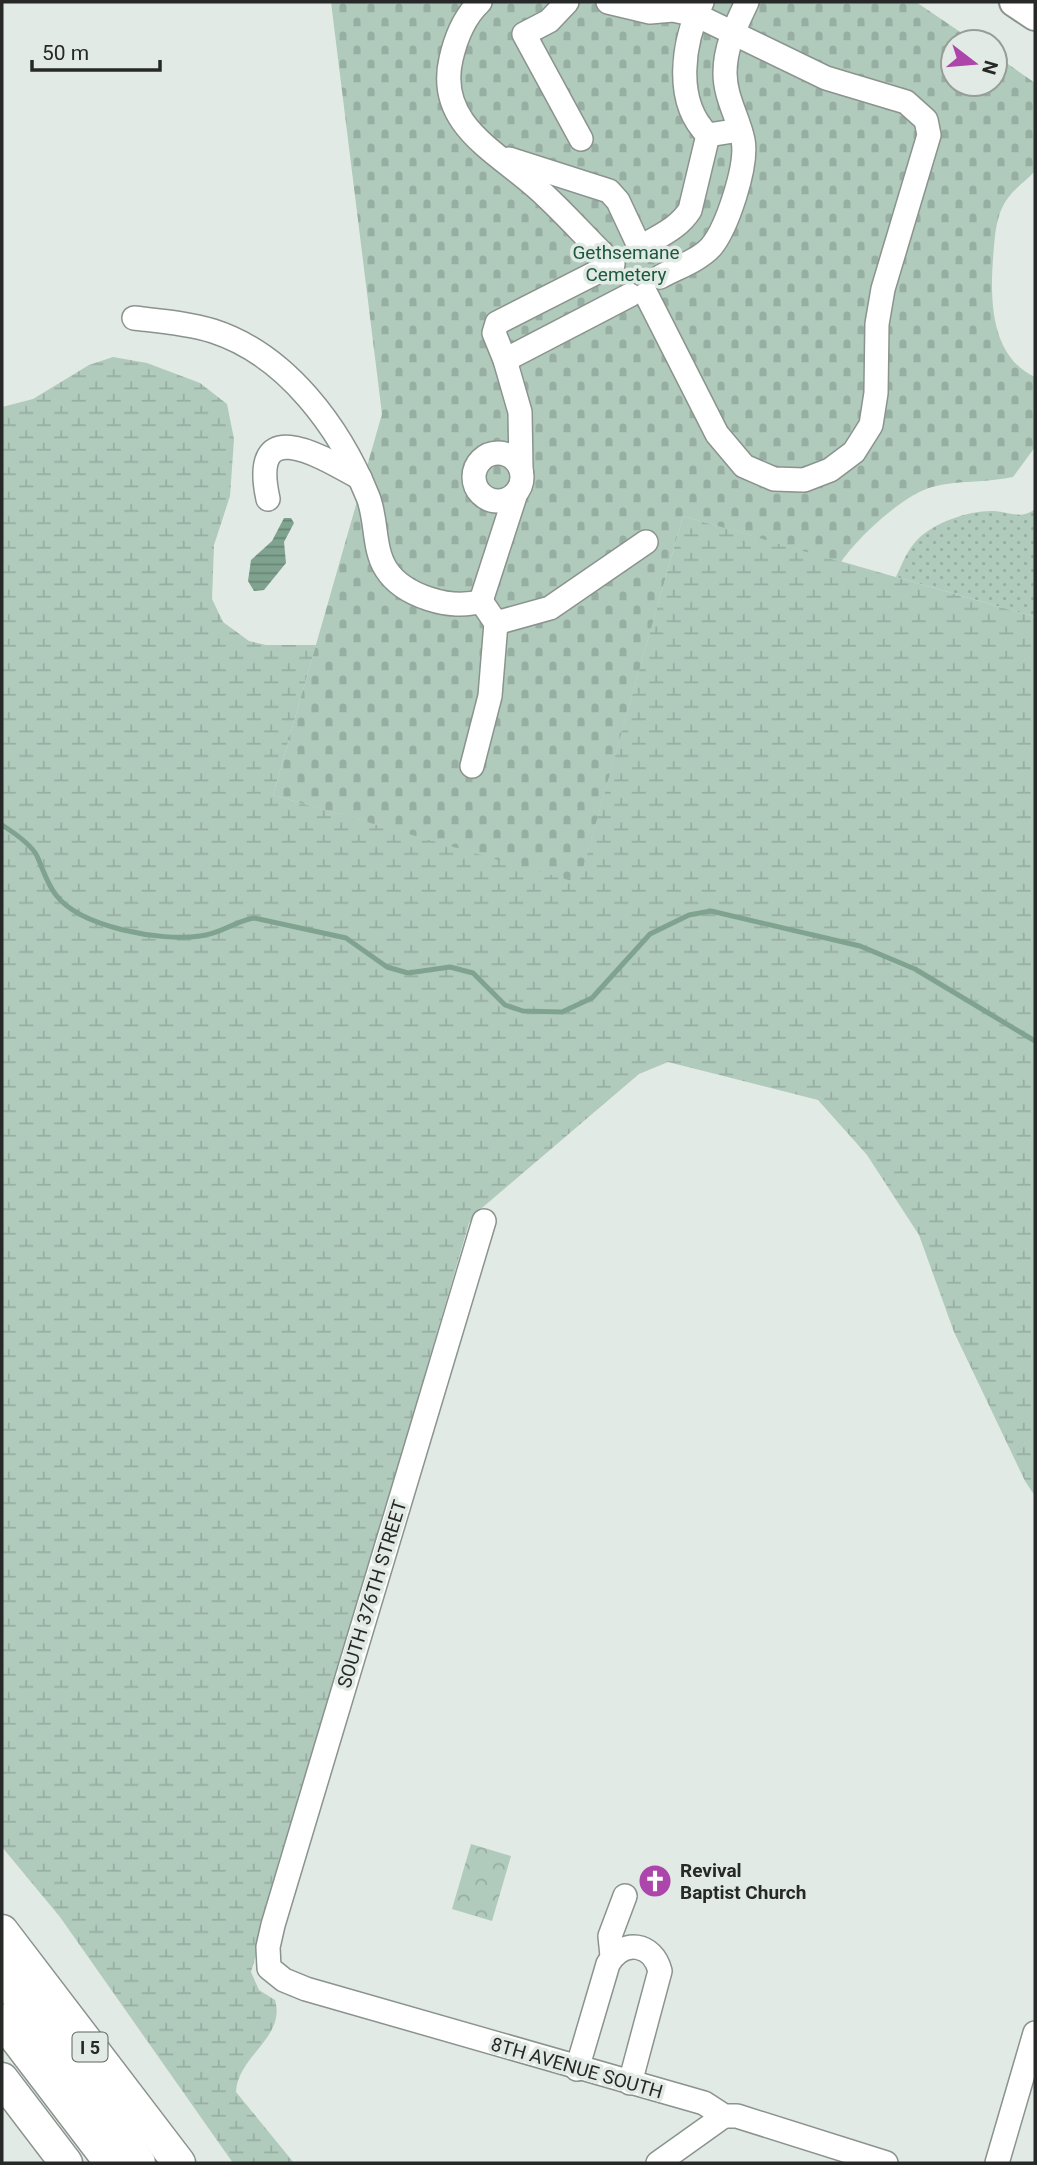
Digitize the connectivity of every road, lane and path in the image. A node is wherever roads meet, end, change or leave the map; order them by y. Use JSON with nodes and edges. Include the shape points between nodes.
{"nodes":[{"id":1,"x":480,"y":2,"type":"edge"},
{"id":2,"x":567,"y":2,"type":"edge"},
{"id":3,"x":608,"y":2,"type":"edge"},
{"id":4,"x":747,"y":2,"type":"edge"},
{"id":5,"x":1014,"y":2,"type":"edge"},
{"id":6,"x":699,"y":8,"type":"edge"},
{"id":7,"x":1035,"y":16,"type":"edge"},
{"id":8,"x":733,"y":32,"type":"junction"},
{"id":9,"x":740,"y":130,"type":"junction"},
{"id":10,"x":708,"y":135,"type":"junction"},
{"id":11,"x":581,"y":139,"type":"dead end"},
{"id":12,"x":498,"y":156,"type":"junction"},
{"id":13,"x":640,"y":248,"type":"junction"},
{"id":14,"x":613,"y":264,"type":"junction"},
{"id":15,"x":645,"y":289,"type":"junction"},
{"id":16,"x":134,"y":318,"type":"dead end"},
{"id":17,"x":505,"y":360,"type":"junction"},
{"id":18,"x":521,"y":469,"type":"junction"},
{"id":19,"x":360,"y":478,"type":"junction"},
{"id":20,"x":516,"y":493,"type":"junction"},
{"id":21,"x":268,"y":499,"type":"dead end"},
{"id":22,"x":646,"y":542,"type":"dead end"},
{"id":23,"x":481,"y":601,"type":"junction"},
{"id":24,"x":496,"y":623,"type":"junction"},
{"id":25,"x":471,"y":766,"type":"dead end"},
{"id":26,"x":484,"y":1221,"type":"dead end"},
{"id":27,"x":625,"y":1896,"type":"dead end"},
{"id":28,"x":2,"y":1931,"type":"edge"},
{"id":29,"x":612,"y":1956,"type":"junction"},
{"id":30,"x":269,"y":1968,"type":"joint"},
{"id":31,"x":2,"y":1974,"type":"edge"},
{"id":32,"x":2,"y":2020,"type":"edge"},
{"id":33,"x":1035,"y":2033,"type":"edge"},
{"id":34,"x":577,"y":2069,"type":"junction"},
{"id":35,"x":2,"y":2079,"type":"edge"},
{"id":36,"x":630,"y":2083,"type":"junction"},
{"id":37,"x":724,"y":2116,"type":"junction"},
{"id":38,"x":812,"y":2140,"type":"junction"},
{"id":39,"x":66,"y":2163,"type":"edge"},
{"id":40,"x":111,"y":2163,"type":"edge"},
{"id":41,"x":139,"y":2163,"type":"edge"},
{"id":42,"x":179,"y":2163,"type":"edge"},
{"id":43,"x":658,"y":2163,"type":"edge"},
{"id":44,"x":822,"y":2163,"type":"edge"},
{"id":45,"x":886,"y":2163,"type":"edge"},
{"id":46,"x":997,"y":2163,"type":"edge"}],
"edges":[{"from":1,"to":12,"type":"street","via":[[459,32],[448,86],[457,116]]},
{"from":2,"to":11,"type":"street","via":[[549,21],[524,34]]},
{"from":3,"to":6,"type":"street","via":[[650,12]]},
{"from":4,"to":8,"type":"street"},
{"from":5,"to":7,"type":"main road"},
{"from":6,"to":8,"type":"street"},
{"from":6,"to":10,"type":"street","via":[[685,58],[686,89],[694,117]]},
{"from":8,"to":9,"type":"street","via":[[725,74]]},
{"from":8,"to":15,"type":"street","via":[[826,78],[906,102],[926,120],[926,150],[883,289],[871,425],[854,452],[830,470],[804,480],[774,479],[744,466],[717,434]]},
{"from":9,"to":10,"type":"street"},
{"from":9,"to":15,"type":"street","via":[[742,164],[717,237],[702,255]]},
{"from":10,"to":13,"type":"street","via":[[690,210]]},
{"from":12,"to":13,"type":"street","via":[[609,191]]},
{"from":12,"to":14,"type":"street","via":[[559,208]]},
{"from":13,"to":14,"type":"street","via":[[624,251]]},
{"from":13,"to":15,"type":"street","via":[[654,255],[661,270]]},
{"from":14,"to":15,"type":"street","via":[[614,281]]},
{"from":14,"to":17,"type":"street","via":[[497,323],[494,333]]},
{"from":15,"to":17,"type":"street"},
{"from":16,"to":19,"type":"street","via":[[229,337],[273,366],[328,420]]},
{"from":17,"to":18,"type":"street","via":[[520,412]]},
{"from":18,"to":20,"type":"street","via":[[522,482]]},
{"from":18,"to":20,"type":"street","via":[[514,458],[497,452],[485,456],[474,472],[478,490],[487,498],[505,500]]},
{"from":19,"to":21,"type":"street","via":[[302,448],[284,446],[267,458],[264,479]]},
{"from":19,"to":23,"type":"street","via":[[390,575],[416,593],[447,603],[466,606]]},
{"from":20,"to":23,"type":"street"},
{"from":22,"to":24,"type":"street","via":[[550,608]]},
{"from":23,"to":24,"type":"street"},
{"from":24,"to":25,"type":"street","via":[[490,696]]},
{"from":26,"to":30,"type":"street","name":"SOUTH 376TH STREET","via":[[273,1925]]},
{"from":27,"to":29,"type":"street","via":[[610,1936]]},
{"from":28,"to":42,"type":"highway","number":"I 5"},
{"from":29,"to":34,"type":"street"},
{"from":29,"to":36,"type":"street","via":[[628,1947],[646,1949],[660,1971]]},
{"from":30,"to":34,"type":"street","name":"8TH AVENUE SOUTH","via":[[306,1989]]},
{"from":31,"to":41,"type":"highway","number":"I 5"},
{"from":32,"to":40,"type":"highway"},
{"from":33,"to":46,"type":"street"},
{"from":34,"to":36,"type":"street","name":"8TH AVENUE SOUTH"},
{"from":35,"to":39,"type":"highway"},
{"from":36,"to":37,"type":"street","name":"8TH AVENUE SOUTH","via":[[704,2103]]},
{"from":37,"to":38,"type":"street","name":"8TH AVENUE SOUTH"},
{"from":37,"to":43,"type":"street"},
{"from":38,"to":44,"type":"street"},
{"from":38,"to":45,"type":"street","name":"8TH AVENUE SOUTH"}]}
